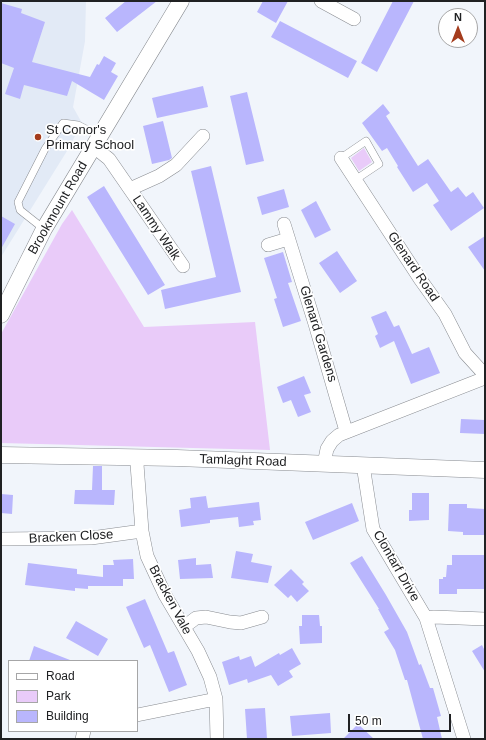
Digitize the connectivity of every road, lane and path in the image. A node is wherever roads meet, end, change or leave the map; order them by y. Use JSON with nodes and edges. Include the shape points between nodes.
{"nodes":[{"id":1,"x":181,"y":1,"type":"edge"},
{"id":2,"x":321,"y":1,"type":"edge"},
{"id":3,"x":354,"y":18,"type":"dead end"},
{"id":4,"x":203,"y":136,"type":"dead end"},
{"id":5,"x":97,"y":141,"type":"junction"},
{"id":6,"x":341,"y":158,"type":"joint"},
{"id":7,"x":355,"y":180,"type":"junction"},
{"id":8,"x":130,"y":189,"type":"junction"},
{"id":9,"x":284,"y":224,"type":"dead end"},
{"id":10,"x":44,"y":229,"type":"junction"},
{"id":11,"x":288,"y":239,"type":"junction"},
{"id":12,"x":268,"y":244,"type":"dead end"},
{"id":13,"x":182,"y":266,"type":"dead end"},
{"id":14,"x":1,"y":315,"type":"edge"},
{"id":15,"x":485,"y":375,"type":"edge"},
{"id":16,"x":485,"y":378,"type":"edge"},
{"id":17,"x":346,"y":431,"type":"junction"},
{"id":18,"x":1,"y":455,"type":"edge"},
{"id":19,"x":138,"y":457,"type":"junction"},
{"id":20,"x":326,"y":464,"type":"junction"},
{"id":21,"x":363,"y":465,"type":"junction"},
{"id":22,"x":485,"y":470,"type":"edge"},
{"id":23,"x":142,"y":531,"type":"junction"},
{"id":24,"x":1,"y":540,"type":"edge"},
{"id":25,"x":262,"y":617,"type":"dead end"},
{"id":26,"x":426,"y":618,"type":"junction"},
{"id":27,"x":485,"y":618,"type":"edge"},
{"id":28,"x":184,"y":627,"type":"junction"},
{"id":29,"x":216,"y":699,"type":"junction"},
{"id":30,"x":138,"y":715,"type":"edge"},
{"id":31,"x":217,"y":739,"type":"edge"},
{"id":32,"x":464,"y":739,"type":"edge"}],
"edges":[{"from":1,"to":5,"type":"street","name":"Brookmount Road"},
{"from":2,"to":3,"type":"street"},
{"from":4,"to":8,"type":"street","name":"Lammy Walk","via":[[176,165]]},
{"from":5,"to":8,"type":"street","name":"Lammy Walk"},
{"from":5,"to":10,"type":"street","name":"Brookmount Road"},
{"from":5,"to":10,"type":"lane","via":[[78,125],[63,123],[45,149],[18,202],[20,210]]},
{"from":6,"to":7,"type":"street","name":"Glenard Road"},
{"from":6,"to":7,"type":"lane","via":[[366,141],[378,164]]},
{"from":7,"to":15,"type":"street","name":"Glenard Road","via":[[445,314],[465,353]]},
{"from":8,"to":13,"type":"street","name":"Lammy Walk"},
{"from":9,"to":11,"type":"street","name":"Glenard Gardens"},
{"from":10,"to":14,"type":"street","name":"Brookmount Road"},
{"from":11,"to":12,"type":"street"},
{"from":11,"to":17,"type":"street","name":"Glenard Gardens","via":[[316,324]]},
{"from":16,"to":17,"type":"street"},
{"from":17,"to":20,"type":"street","via":[[332,441],[327,449]]},
{"from":18,"to":19,"type":"street","name":"Tamlaght Road"},
{"from":19,"to":20,"type":"street","name":"Tamlaght Road"},
{"from":19,"to":23,"type":"street","name":"Bracken Vale"},
{"from":20,"to":21,"type":"street","name":"Tamlaght Road"},
{"from":21,"to":22,"type":"street","name":"Tamlaght Road"},
{"from":21,"to":26,"type":"street","name":"Clontarf Drive","via":[[373,529]]},
{"from":23,"to":24,"type":"street","name":"Bracken Close","via":[[91,538]]},
{"from":23,"to":28,"type":"street","name":"Bracken Vale","via":[[147,556],[165,595]]},
{"from":25,"to":28,"type":"street","via":[[241,623],[206,617],[196,618]]},
{"from":26,"to":27,"type":"street"},
{"from":26,"to":32,"type":"street","name":"Clontarf Drive"},
{"from":28,"to":29,"type":"street","name":"Bracken Vale","via":[[210,677]]},
{"from":29,"to":30,"type":"street"},
{"from":29,"to":31,"type":"street","name":"Bracken Vale"}]}
